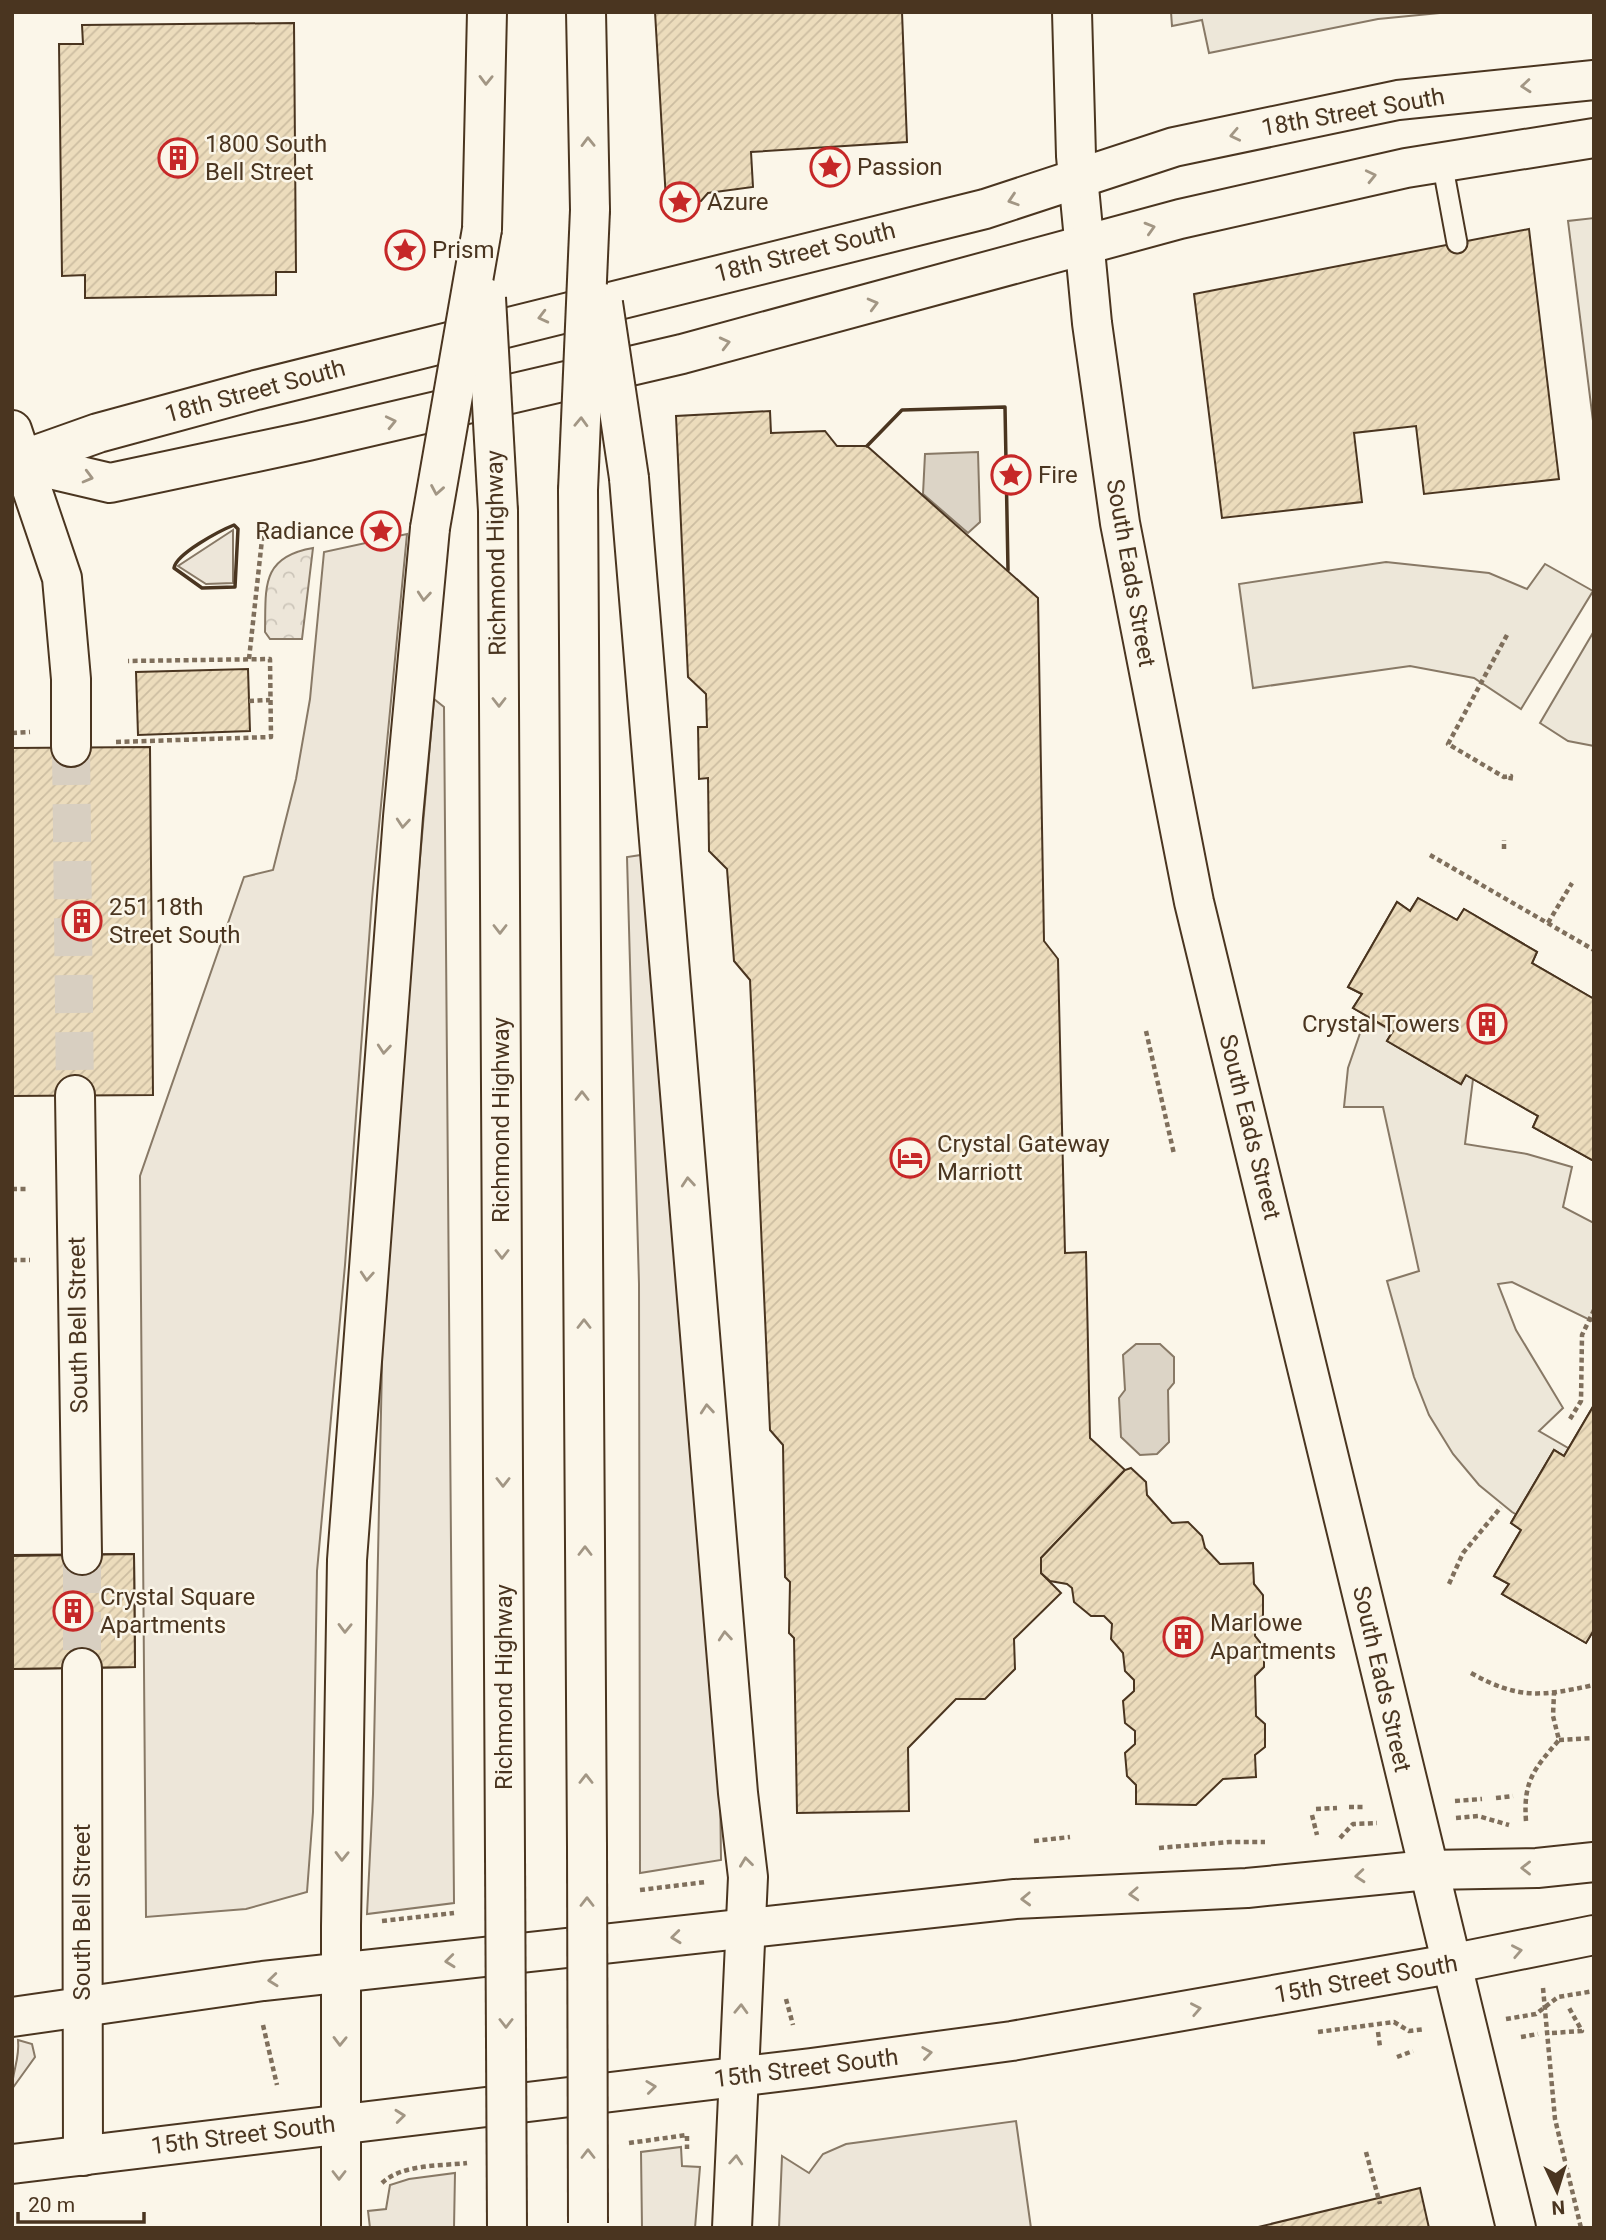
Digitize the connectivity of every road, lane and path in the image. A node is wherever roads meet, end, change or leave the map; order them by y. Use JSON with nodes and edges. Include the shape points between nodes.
{"nodes":[{"id":1,"x":487,"y":12,"type":"edge"},
{"id":2,"x":586,"y":12,"type":"edge"},
{"id":3,"x":1072,"y":12,"type":"edge"},
{"id":4,"x":1594,"y":80,"type":"edge"},
{"id":5,"x":1594,"y":138,"type":"edge"},
{"id":6,"x":1441,"y":162,"type":"junction"},
{"id":7,"x":1078,"y":179,"type":"junction"},
{"id":8,"x":590,"y":210,"type":"junction"},
{"id":9,"x":482,"y":229,"type":"junction"},
{"id":10,"x":1457,"y":243,"type":"dead end"},
{"id":11,"x":1084,"y":247,"type":"junction"},
{"id":12,"x":16,"y":450,"type":"edge"},
{"id":13,"x":264,"y":521,"type":"dead end"},
{"id":14,"x":1507,"y":635,"type":"dead end"},
{"id":15,"x":249,"y":659,"type":"junction"},
{"id":16,"x":128,"y":661,"type":"dead end"},
{"id":17,"x":270,"y":700,"type":"junction"},
{"id":18,"x":248,"y":701,"type":"dead end"},
{"id":19,"x":30,"y":732,"type":"dead end"},
{"id":20,"x":12,"y":733,"type":"edge"},
{"id":21,"x":116,"y":742,"type":"dead end"},
{"id":22,"x":71,"y":747,"type":"tunnel mouth"},
{"id":23,"x":1510,"y":783,"type":"dead end"},
{"id":24,"x":1504,"y":840,"type":"dead end"},
{"id":25,"x":1504,"y":849,"type":"dead end"},
{"id":26,"x":1430,"y":855,"type":"dead end"},
{"id":27,"x":1572,"y":883,"type":"dead end"},
{"id":28,"x":1548,"y":923,"type":"junction"},
{"id":29,"x":1594,"y":950,"type":"edge"},
{"id":30,"x":1146,"y":1031,"type":"dead end"},
{"id":31,"x":75,"y":1095,"type":"tunnel mouth"},
{"id":32,"x":1174,"y":1154,"type":"dead end"},
{"id":33,"x":12,"y":1189,"type":"edge"},
{"id":34,"x":28,"y":1189,"type":"dead end"},
{"id":35,"x":12,"y":1260,"type":"edge"},
{"id":36,"x":30,"y":1260,"type":"dead end"},
{"id":37,"x":1594,"y":1310,"type":"edge"},
{"id":38,"x":1570,"y":1419,"type":"dead end"},
{"id":39,"x":1500,"y":1507,"type":"dead end"},
{"id":40,"x":82,"y":1555,"type":"tunnel mouth"},
{"id":41,"x":1449,"y":1584,"type":"dead end"},
{"id":42,"x":82,"y":1668,"type":"tunnel mouth"},
{"id":43,"x":1471,"y":1673,"type":"dead end"},
{"id":44,"x":1594,"y":1685,"type":"edge"},
{"id":45,"x":1554,"y":1693,"type":"junction"},
{"id":46,"x":1594,"y":1738,"type":"edge"},
{"id":47,"x":1559,"y":1740,"type":"junction"},
{"id":48,"x":1513,"y":1796,"type":"dead end"},
{"id":49,"x":1496,"y":1798,"type":"dead end"},
{"id":50,"x":1482,"y":1799,"type":"dead end"},
{"id":51,"x":1454,"y":1801,"type":"dead end"},
{"id":52,"x":1349,"y":1807,"type":"dead end"},
{"id":53,"x":1363,"y":1807,"type":"dead end"},
{"id":54,"x":1337,"y":1808,"type":"dead end"},
{"id":55,"x":1316,"y":1809,"type":"dead end"},
{"id":56,"x":1312,"y":1815,"type":"dead end"},
{"id":57,"x":1526,"y":1821,"type":"dead end"},
{"id":58,"x":1511,"y":1826,"type":"dead end"},
{"id":59,"x":1317,"y":1835,"type":"dead end"},
{"id":60,"x":1070,"y":1836,"type":"dead end"},
{"id":61,"x":1034,"y":1841,"type":"dead end"},
{"id":62,"x":1594,"y":1862,"type":"edge"},
{"id":63,"x":1517,"y":1868,"type":"junction"},
{"id":64,"x":1428,"y":1870,"type":"junction"},
{"id":65,"x":710,"y":1881,"type":"dead end"},
{"id":66,"x":640,"y":1890,"type":"dead end"},
{"id":67,"x":454,"y":1913,"type":"dead end"},
{"id":68,"x":379,"y":1922,"type":"dead end"},
{"id":69,"x":744,"y":1930,"type":"junction"},
{"id":70,"x":1594,"y":1935,"type":"edge"},
{"id":71,"x":1535,"y":1947,"type":"junction"},
{"id":72,"x":1450,"y":1964,"type":"junction"},
{"id":73,"x":341,"y":1973,"type":"junction"},
{"id":74,"x":785,"y":1995,"type":"dead end"},
{"id":75,"x":1568,"y":2006,"type":"dead end"},
{"id":76,"x":82,"y":2007,"type":"junction"},
{"id":77,"x":12,"y":2017,"type":"edge"},
{"id":78,"x":263,"y":2025,"type":"dead end"},
{"id":79,"x":793,"y":2025,"type":"dead end"},
{"id":80,"x":1378,"y":2032,"type":"dead end"},
{"id":81,"x":1552,"y":2033,"type":"dead end"},
{"id":82,"x":1538,"y":2034,"type":"dead end"},
{"id":83,"x":1521,"y":2037,"type":"dead end"},
{"id":84,"x":1380,"y":2047,"type":"dead end"},
{"id":85,"x":1412,"y":2051,"type":"dead end"},
{"id":86,"x":1397,"y":2057,"type":"dead end"},
{"id":87,"x":738,"y":2077,"type":"junction"},
{"id":88,"x":277,"y":2085,"type":"dead end"},
{"id":89,"x":339,"y":2123,"type":"junction"},
{"id":90,"x":641,"y":2141,"type":"dead end"},
{"id":91,"x":687,"y":2149,"type":"dead end"},
{"id":92,"x":1366,"y":2152,"type":"dead end"},
{"id":93,"x":83,"y":2156,"type":"junction"},
{"id":94,"x":12,"y":2164,"type":"edge"},
{"id":95,"x":454,"y":2164,"type":"dead end"},
{"id":96,"x":378,"y":2193,"type":"dead end"},
{"id":97,"x":1380,"y":2204,"type":"dead end"},
{"id":98,"x":588,"y":2225,"type":"edge"},
{"id":99,"x":341,"y":2228,"type":"edge"},
{"id":100,"x":507,"y":2228,"type":"edge"},
{"id":101,"x":732,"y":2228,"type":"edge"},
{"id":102,"x":1516,"y":2228,"type":"edge"},
{"id":103,"x":1581,"y":2228,"type":"edge"}],
"edges":[{"from":1,"to":9,"type":"main road","name":"Richmond Highway","one_way":true},
{"from":8,"to":2,"type":"main road","one_way":true},
{"from":3,"to":7,"type":"main road","name":"South Eads Street"},
{"from":4,"to":7,"type":"main road","name":"18th Street South","one_way":true,"via":[[1398,100],[1174,147]]},
{"from":5,"to":6,"type":"main road"},
{"from":6,"to":10,"type":"lane"},
{"from":11,"to":6,"type":"main road","one_way":true,"via":[[1193,216]]},
{"from":7,"to":11,"type":"main road","name":"South Eads Street"},
{"from":7,"to":12,"type":"main road","name":"18th Street South","one_way":true,"via":[[985,209]]},
{"from":69,"to":8,"type":"main road","one_way":true,"bridge":true,"via":[[748,1877],[629,478]]},
{"from":98,"to":8,"type":"main road","one_way":true,"bridge":true,"via":[[579,490]]},
{"from":9,"to":73,"type":"main road","one_way":true,"bridge":true,"via":[[430,528],[401,845],[347,1560]]},
{"from":9,"to":100,"type":"main road","name":"Richmond Highway","one_way":true,"bridge":true,"via":[[498,511]]},
{"from":12,"to":11,"type":"main road","one_way":true,"via":[[110,483],[682,354]]},
{"from":11,"to":64,"type":"main road","name":"South Eads Street","via":[[1121,523],[1194,902]]},
{"from":12,"to":22,"type":"main road","via":[[62,578],[71,679]]},
{"from":13,"to":15,"type":"path"},
{"from":14,"to":23,"type":"path","via":[[1448,744],[1504,777],[1511,776]]},
{"from":15,"to":16,"type":"path"},
{"from":15,"to":17,"type":"path","via":[[270,659]]},
{"from":17,"to":18,"type":"path"},
{"from":17,"to":21,"type":"path","via":[[271,737]]},
{"from":19,"to":20,"type":"path"},
{"from":24,"to":25,"type":"path"},
{"from":26,"to":28,"type":"path"},
{"from":27,"to":28,"type":"path"},
{"from":28,"to":29,"type":"path"},
{"from":30,"to":32,"type":"path"},
{"from":31,"to":40,"type":"main road","name":"South Bell Street"},
{"from":33,"to":34,"type":"path"},
{"from":35,"to":36,"type":"path"},
{"from":37,"to":38,"type":"path","via":[[1582,1335],[1581,1401]]},
{"from":39,"to":41,"type":"path","via":[[1463,1553]]},
{"from":42,"to":76,"type":"main road","name":"South Bell Street"},
{"from":43,"to":45,"type":"path","via":[[1518,1694]]},
{"from":44,"to":45,"type":"path"},
{"from":45,"to":47,"type":"path"},
{"from":46,"to":47,"type":"path"},
{"from":47,"to":57,"type":"path","via":[[1534,1769],[1524,1796]]},
{"from":48,"to":49,"type":"path"},
{"from":50,"to":51,"type":"path"},
{"from":52,"to":53,"type":"path"},
{"from":54,"to":55,"type":"path"},
{"from":56,"to":59,"type":"path"},
{"from":58,"to":63,"type":"path"},
{"from":60,"to":61,"type":"path"},
{"from":62,"to":63,"type":"main road","one_way":true},
{"from":63,"to":64,"type":"main road"},
{"from":64,"to":69,"type":"main road","one_way":true,"via":[[1247,1888],[1014,1899]]},
{"from":64,"to":72,"type":"main road","name":"South Eads Street"},
{"from":65,"to":66,"type":"path"},
{"from":67,"to":68,"type":"path"},
{"from":69,"to":73,"type":"main road","one_way":true},
{"from":87,"to":69,"type":"main road","one_way":true},
{"from":70,"to":71,"type":"main road","name":"15th Street South"},
{"from":72,"to":71,"type":"main road","name":"15th Street South","one_way":true},
{"from":71,"to":103,"type":"path","via":[[1547,2006],[1555,2119]]},
{"from":87,"to":72,"type":"main road","name":"15th Street South","one_way":true,"via":[[1012,2041]]},
{"from":72,"to":102,"type":"main road","name":"South Eads Street"},
{"from":73,"to":76,"type":"main road","one_way":true},
{"from":73,"to":89,"type":"main road","one_way":true},
{"from":74,"to":79,"type":"path"},
{"from":75,"to":81,"type":"path","via":[[1582,2031]]},
{"from":76,"to":77,"type":"main road"},
{"from":76,"to":93,"type":"main road","name":"South Bell Street"},
{"from":78,"to":88,"type":"path"},
{"from":80,"to":84,"type":"path"},
{"from":82,"to":83,"type":"path"},
{"from":85,"to":86,"type":"path"},
{"from":89,"to":87,"type":"main road","name":"15th Street South","one_way":true},
{"from":101,"to":87,"type":"main road","one_way":true},
{"from":89,"to":93,"type":"main road","name":"15th Street South"},
{"from":89,"to":99,"type":"main road","one_way":true},
{"from":90,"to":91,"type":"path","via":[[687,2135]]},
{"from":92,"to":97,"type":"path"},
{"from":93,"to":94,"type":"main road","name":"15th Street South"},
{"from":95,"to":96,"type":"path","via":[[393,2174]]}]}
